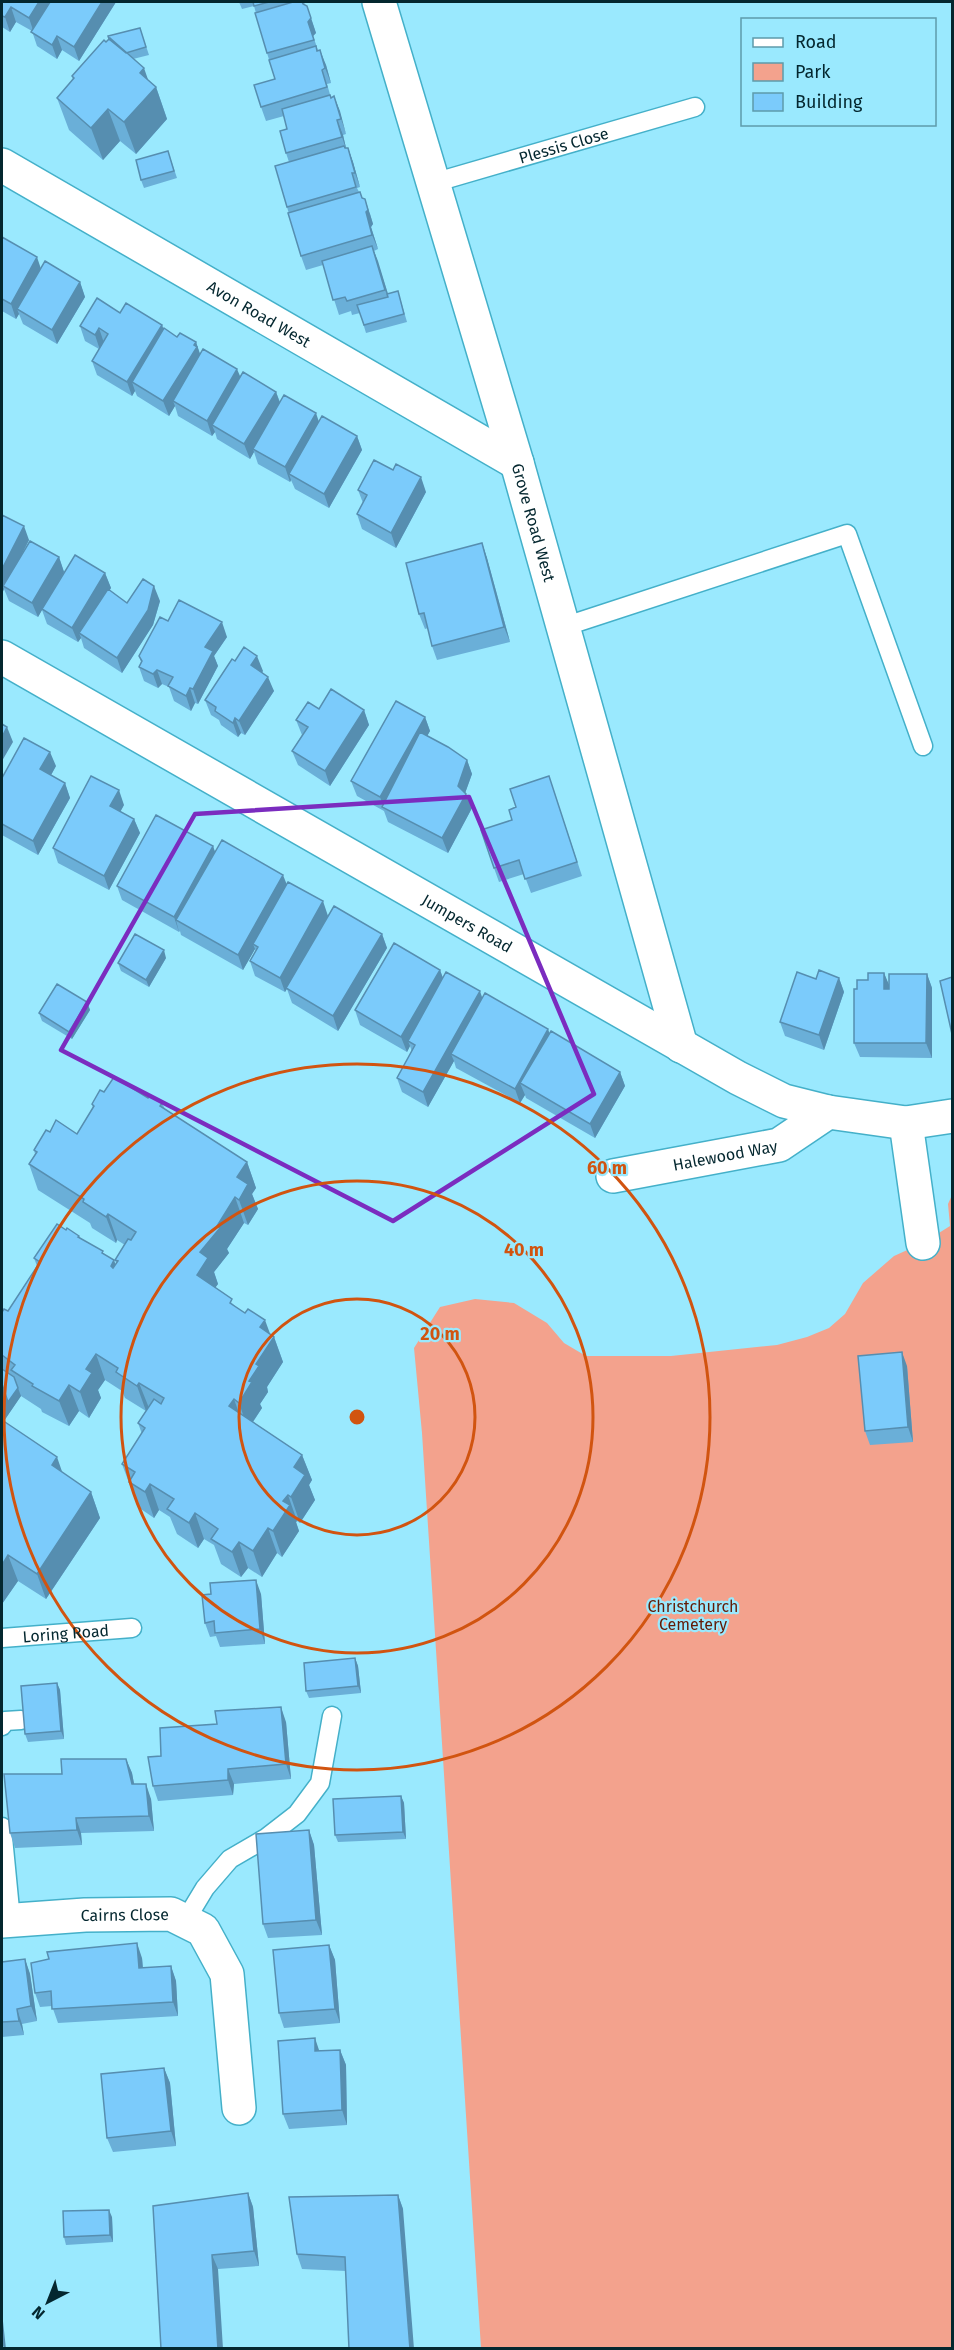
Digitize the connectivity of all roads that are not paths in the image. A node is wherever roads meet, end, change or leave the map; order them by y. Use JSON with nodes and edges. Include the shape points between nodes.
{"nodes":[{"id":1,"x":379,"y":2,"type":"edge"},
{"id":2,"x":695,"y":107,"type":"dead end"},
{"id":3,"x":2,"y":165,"type":"edge"},
{"id":4,"x":433,"y":183,"type":"junction"},
{"id":5,"x":517,"y":463,"type":"junction"},
{"id":6,"x":563,"y":627,"type":"junction"},
{"id":7,"x":2,"y":657,"type":"edge"},
{"id":8,"x":923,"y":746,"type":"dead end"},
{"id":9,"x":681,"y":1046,"type":"junction"},
{"id":10,"x":828,"y":1112,"type":"junction"},
{"id":11,"x":952,"y":1116,"type":"edge"},
{"id":12,"x":906,"y":1123,"type":"junction"},
{"id":13,"x":613,"y":1176,"type":"dead end"},
{"id":14,"x":923,"y":1243,"type":"dead end"},
{"id":15,"x":132,"y":1628,"type":"dead end"},
{"id":16,"x":2,"y":1638,"type":"edge"},
{"id":17,"x":332,"y":1716,"type":"dead end"},
{"id":18,"x":21,"y":1720,"type":"edge"},
{"id":19,"x":2,"y":1726,"type":"edge"},
{"id":20,"x":2,"y":1827,"type":"edge"},
{"id":21,"x":6,"y":1920,"type":"edge"},
{"id":22,"x":185,"y":1921,"type":"junction"},
{"id":23,"x":239,"y":2108,"type":"dead end"}],
"edges":[{"from":1,"to":4,"type":"street","name":"Grove Road West"},
{"from":2,"to":4,"type":"lane","name":"Plessis Close"},
{"from":3,"to":5,"type":"street","name":"Avon Road West"},
{"from":4,"to":5,"type":"street","name":"Grove Road West"},
{"from":5,"to":6,"type":"street","name":"Grove Road West"},
{"from":6,"to":8,"type":"lane","via":[[847,534]]},
{"from":6,"to":9,"type":"street","name":"Grove Road West"},
{"from":7,"to":9,"type":"street","name":"Jumpers Road"},
{"from":9,"to":10,"type":"street","name":"Jumpers Road","via":[[784,1101]]},
{"from":10,"to":12,"type":"street","name":"Jumpers Road"},
{"from":10,"to":13,"type":"street","name":"Halewood Way","via":[[779,1145]]},
{"from":11,"to":12,"type":"street","name":"Jumpers Road"},
{"from":12,"to":14,"type":"street"},
{"from":15,"to":16,"type":"lane","name":"Loring Road"},
{"from":17,"to":22,"type":"lane","via":[[320,1783],[297,1814],[230,1859],[205,1888]]},
{"from":18,"to":19,"type":"lane","via":[[5,1721]]},
{"from":20,"to":21,"type":"lane"},
{"from":21,"to":22,"type":"street","name":"Cairns Close","via":[[138,1913],[171,1914]]},
{"from":22,"to":23,"type":"street","name":"Cairns Close","via":[[203,1930],[227,1974]]}]}
